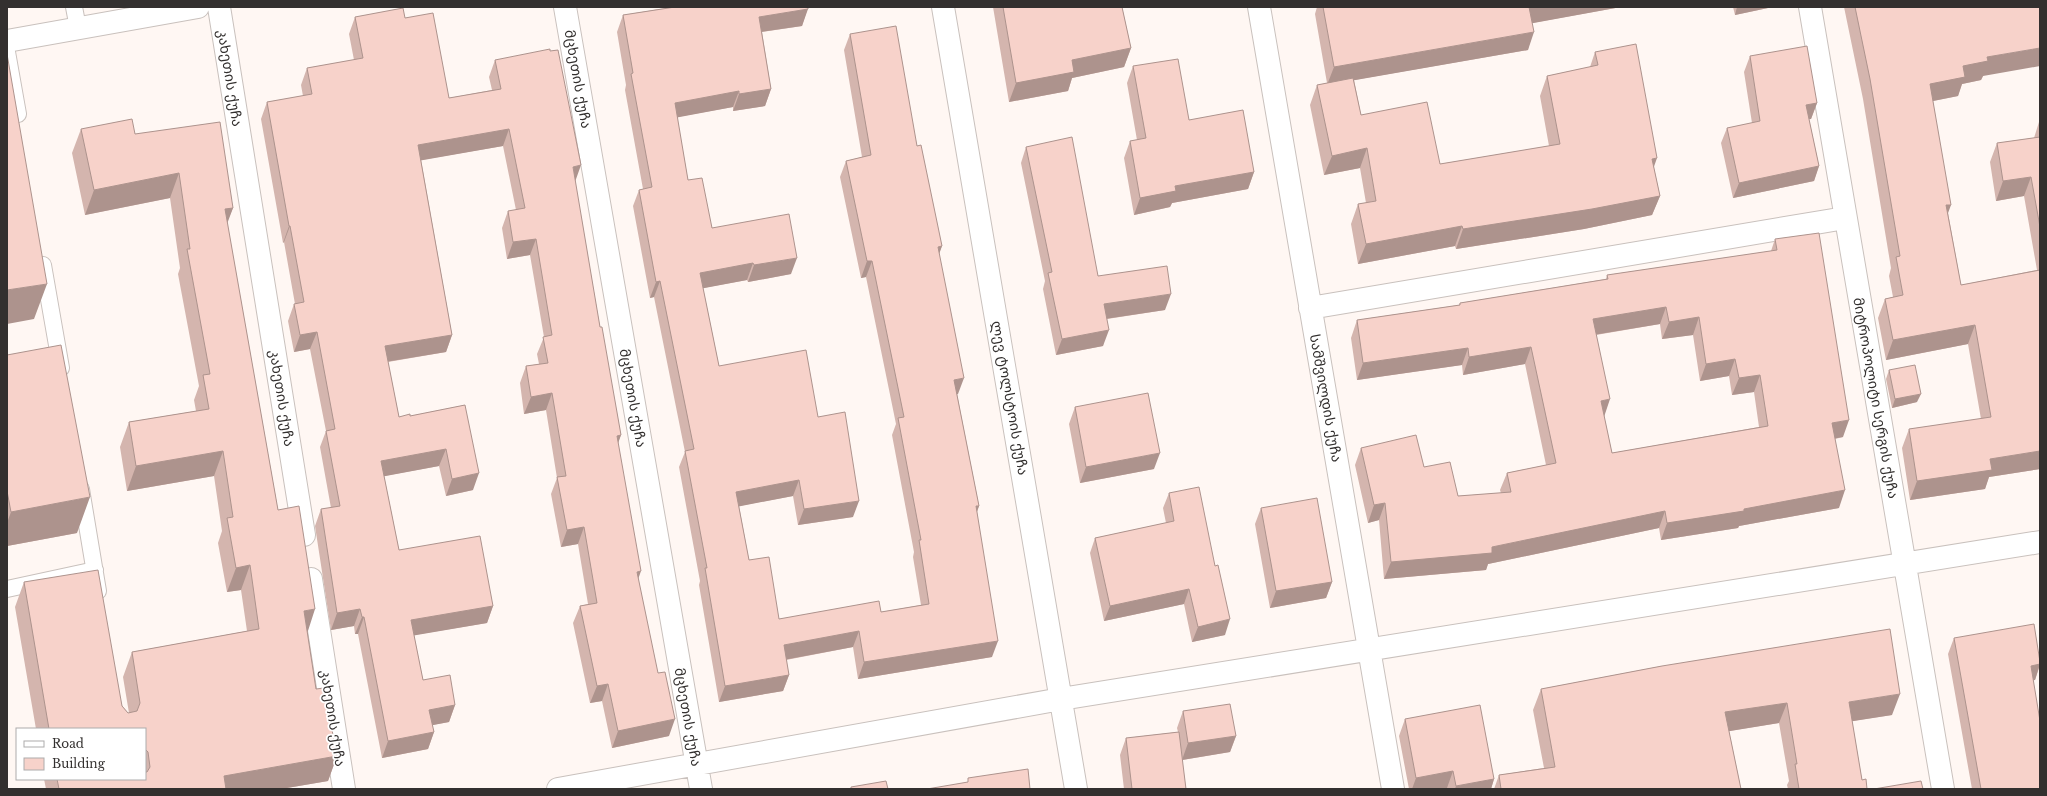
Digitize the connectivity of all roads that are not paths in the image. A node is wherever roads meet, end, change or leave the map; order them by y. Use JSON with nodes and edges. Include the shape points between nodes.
{"nodes":[{"id":1,"x":198,"y":7,"type":"edge"},
{"id":2,"x":219,"y":7,"type":"edge"},
{"id":3,"x":566,"y":7,"type":"edge"},
{"id":4,"x":943,"y":7,"type":"edge"},
{"id":5,"x":1259,"y":7,"type":"edge"},
{"id":6,"x":1810,"y":7,"type":"edge"},
{"id":7,"x":76,"y":17,"type":"edge"},
{"id":8,"x":7,"y":41,"type":"edge"},
{"id":9,"x":7,"y":52,"type":"edge"},
{"id":10,"x":20,"y":131,"type":"edge"},
{"id":11,"x":1845,"y":218,"type":"junction"},
{"id":12,"x":41,"y":248,"type":"edge"},
{"id":13,"x":1310,"y":308,"type":"junction"},
{"id":14,"x":63,"y":382,"type":"edge"},
{"id":15,"x":79,"y":476,"type":"edge"},
{"id":16,"x":2040,"y":542,"type":"edge"},
{"id":17,"x":1904,"y":563,"type":"junction"},
{"id":18,"x":95,"y":570,"type":"junction"},
{"id":19,"x":7,"y":589,"type":"edge"},
{"id":20,"x":101,"y":608,"type":"edge"},
{"id":21,"x":1369,"y":651,"type":"junction"},
{"id":22,"x":1061,"y":699,"type":"junction"},
{"id":23,"x":696,"y":764,"type":"junction"},
{"id":24,"x":344,"y":789,"type":"edge"},
{"id":25,"x":558,"y":789,"type":"edge"},
{"id":26,"x":701,"y":789,"type":"edge"},
{"id":27,"x":1076,"y":789,"type":"edge"},
{"id":28,"x":1392,"y":789,"type":"edge"},
{"id":29,"x":1943,"y":789,"type":"edge"}],
"edges":[{"from":1,"to":7,"type":"street"},
{"from":2,"to":24,"type":"street","name":"კახეთის ქუჩა"},
{"from":3,"to":23,"type":"street","name":"მცხეთის ქუჩა"},
{"from":4,"to":22,"type":"street","name":"ლევ ტოლსტოის ქუჩა"},
{"from":5,"to":13,"type":"street","name":"სამშვილდის ქუჩა"},
{"from":6,"to":11,"type":"street","name":"მიტროპოლიტი სერგის ქუჩა"},
{"from":7,"to":8,"type":"street"},
{"from":9,"to":10,"type":"lane"},
{"from":11,"to":13,"type":"street"},
{"from":11,"to":17,"type":"street","name":"მიტროპოლიტი სერგის ქუჩა"},
{"from":12,"to":14,"type":"lane","via":[[51,352]]},
{"from":13,"to":21,"type":"street","name":"სამშვილდის ქუჩა"},
{"from":15,"to":18,"type":"lane"},
{"from":16,"to":17,"type":"street"},
{"from":17,"to":21,"type":"street"},
{"from":17,"to":29,"type":"street","name":"მიტროპოლიტი სერგის ქუჩა"},
{"from":18,"to":19,"type":"lane"},
{"from":18,"to":20,"type":"lane"},
{"from":21,"to":22,"type":"street"},
{"from":21,"to":28,"type":"street","name":"სამშვილდის ქუჩა"},
{"from":22,"to":23,"type":"street"},
{"from":22,"to":27,"type":"street","name":"ლევ ტოლსტოის ქუჩა"},
{"from":23,"to":25,"type":"street"},
{"from":23,"to":26,"type":"street","name":"მცხეთის ქუჩა"}]}
